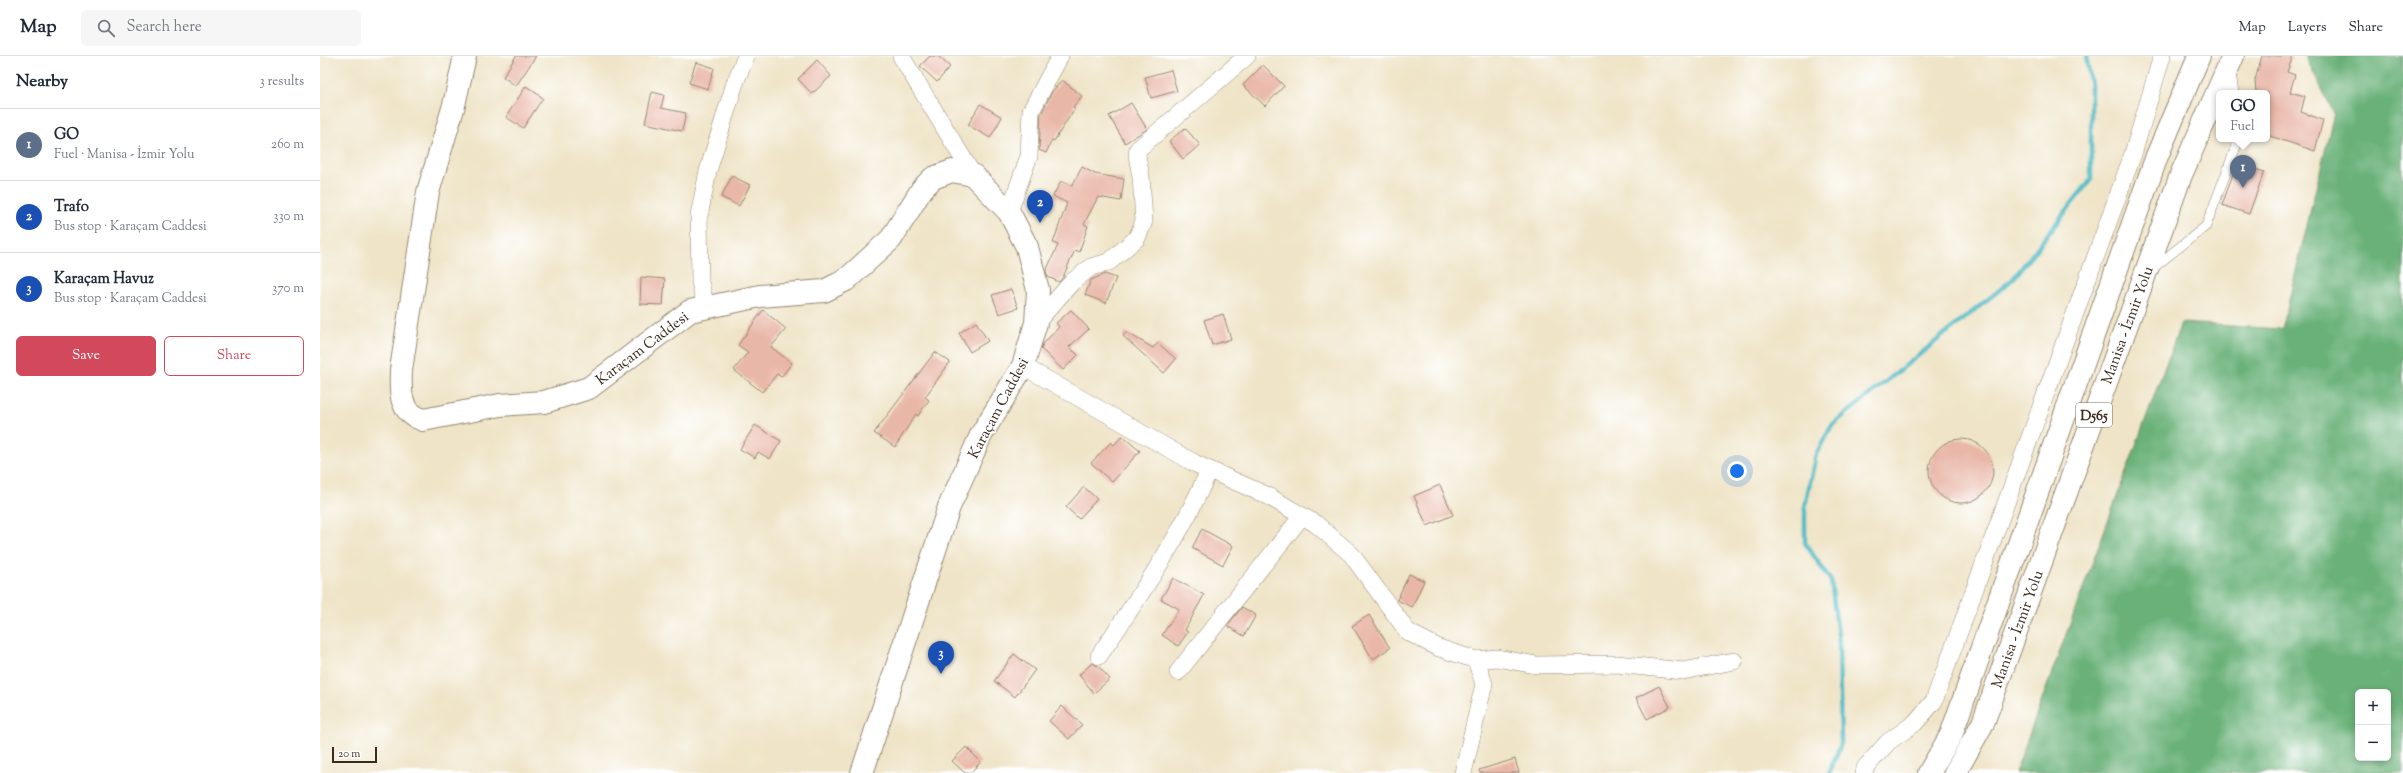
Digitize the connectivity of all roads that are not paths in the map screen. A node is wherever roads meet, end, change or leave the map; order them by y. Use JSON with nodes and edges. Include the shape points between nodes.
{"nodes":[{"id":1,"x":465,"y":56,"type":"edge"},
{"id":2,"x":746,"y":56,"type":"edge"},
{"id":3,"x":901,"y":56,"type":"edge"},
{"id":4,"x":1060,"y":56,"type":"edge"},
{"id":5,"x":1247,"y":56,"type":"edge"},
{"id":6,"x":2162,"y":56,"type":"edge"},
{"id":7,"x":2199,"y":56,"type":"edge"},
{"id":8,"x":2231,"y":60,"type":"edge"},
{"id":9,"x":2218,"y":90,"type":"edge"},
{"id":10,"x":2234,"y":90,"type":"edge"},
{"id":11,"x":2216,"y":94,"type":"edge"},
{"id":12,"x":2238,"y":142,"type":"edge"},
{"id":13,"x":973,"y":175,"type":"junction"},
{"id":14,"x":1010,"y":212,"type":"junction"},
{"id":15,"x":2145,"y":275,"type":"junction"},
{"id":16,"x":706,"y":307,"type":"junction"},
{"id":17,"x":1036,"y":323,"type":"junction"},
{"id":18,"x":1023,"y":366,"type":"junction"},
{"id":19,"x":1209,"y":470,"type":"junction"},
{"id":20,"x":1302,"y":516,"type":"junction"},
{"id":21,"x":1099,"y":656,"type":"dead end"},
{"id":22,"x":1476,"y":660,"type":"junction"},
{"id":23,"x":1734,"y":661,"type":"dead end"},
{"id":24,"x":1178,"y":672,"type":"dead end"},
{"id":25,"x":862,"y":773,"type":"edge"},
{"id":26,"x":1463,"y":773,"type":"edge"},
{"id":27,"x":1864,"y":773,"type":"edge"},
{"id":28,"x":1929,"y":773,"type":"edge"},
{"id":29,"x":1955,"y":773,"type":"edge"}],
"edges":[{"from":1,"to":16,"type":"main road","name":"Karaçam Caddesi","via":[[454,105],[428,192],[402,363],[400,392],[412,416],[423,420],[500,406],[544,402],[589,388],[690,311]]},
{"from":2,"to":16,"type":"street","via":[[708,171],[699,216],[700,282]]},
{"from":3,"to":13,"type":"street"},
{"from":4,"to":14,"type":"street","via":[[1031,111],[1029,156]]},
{"from":5,"to":17,"type":"street","via":[[1138,149],[1144,221],[1137,238],[1109,262],[1091,267],[1072,282]]},
{"from":6,"to":27,"type":"street","via":[[2130,162],[1934,701],[1915,723],[1888,742],[1865,768]]},
{"from":7,"to":28,"type":"main road","name":"Manisa - İzmir Yolu","number":"D565","via":[[2157,156],[1951,735]]},
{"from":8,"to":9,"type":"main road","name":"Manisa - İzmir Yolu","number":"D565"},
{"from":8,"to":10,"type":"lane"},
{"from":11,"to":15,"type":"main road","name":"Manisa - İzmir Yolu","number":"D565","via":[[2181,175]]},
{"from":12,"to":15,"type":"lane","via":[[2206,226]]},
{"from":13,"to":14,"type":"main road","name":"Karaçam Caddesi"},
{"from":13,"to":16,"type":"main road","name":"Karaçam Caddesi","via":[[952,171],[933,178],[922,189],[891,239],[846,280],[824,291],[760,296]]},
{"from":14,"to":17,"type":"main road","name":"Karaçam Caddesi","via":[[1027,247],[1038,290]]},
{"from":15,"to":29,"type":"main road","name":"Manisa - İzmir Yolu","number":"D565","via":[[1983,723]]},
{"from":17,"to":18,"type":"main road","name":"Karaçam Caddesi"},
{"from":18,"to":19,"type":"street"},
{"from":18,"to":25,"type":"main road","name":"Karaçam Caddesi","via":[[981,435],[949,507]]},
{"from":19,"to":20,"type":"street","via":[[1268,496]]},
{"from":19,"to":21,"type":"street","via":[[1194,507],[1156,572]]},
{"from":20,"to":22,"type":"street","via":[[1316,524],[1351,554],[1408,632],[1439,648]]},
{"from":20,"to":24,"type":"street"},
{"from":22,"to":23,"type":"street","via":[[1497,658],[1536,665],[1617,664],[1682,671]]},
{"from":22,"to":26,"type":"street","via":[[1484,684]]}]}
